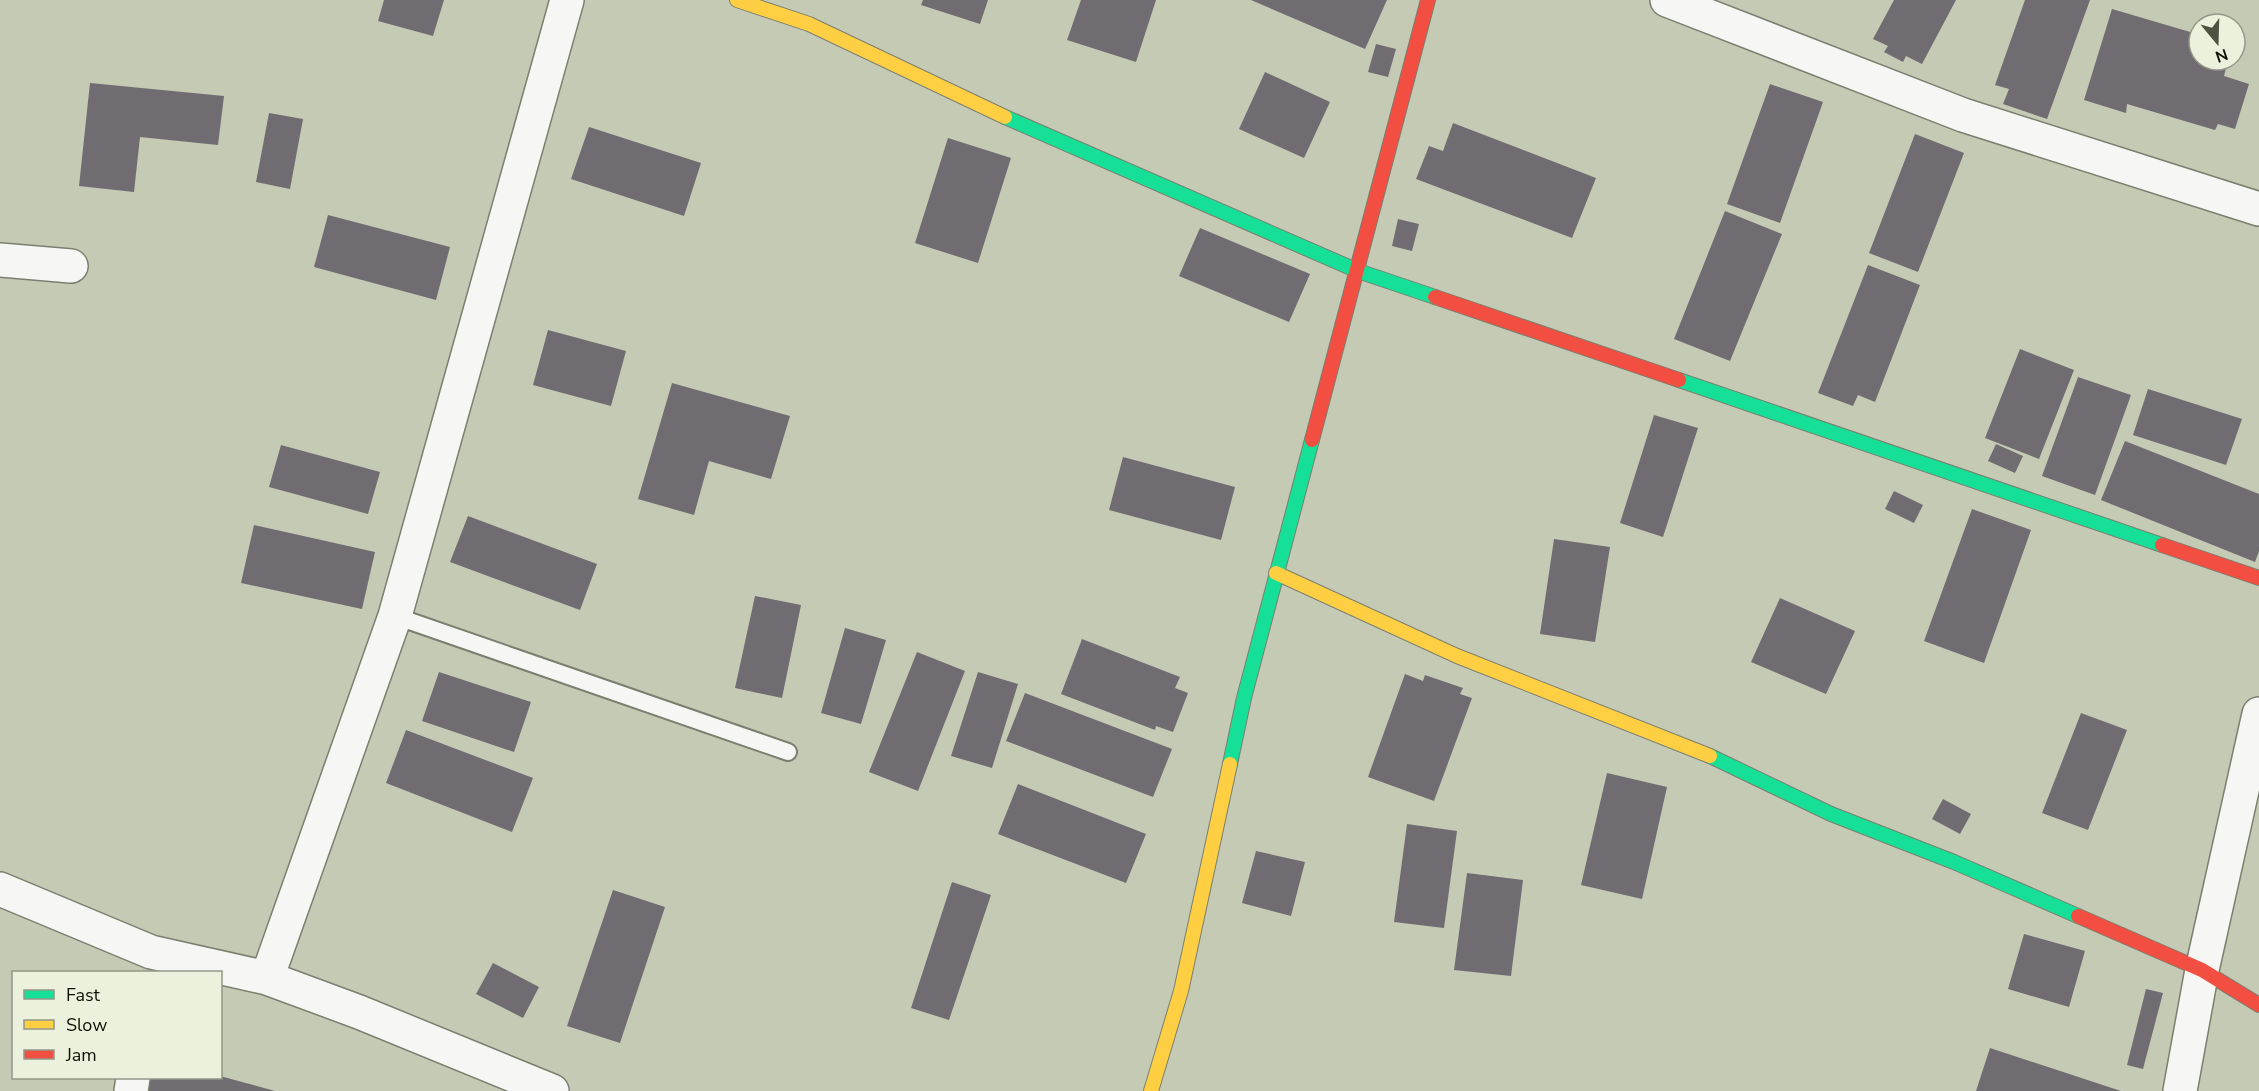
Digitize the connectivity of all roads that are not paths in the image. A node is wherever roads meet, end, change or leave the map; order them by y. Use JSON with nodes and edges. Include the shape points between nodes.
{"nodes":[{"id":1,"x":567,"y":0,"type":"edge"},
{"id":2,"x":737,"y":0,"type":"edge"},
{"id":3,"x":1428,"y":0,"type":"edge"},
{"id":4,"x":1667,"y":0,"type":"edge"},
{"id":5,"x":2259,"y":209,"type":"edge"},
{"id":6,"x":0,"y":260,"type":"edge"},
{"id":7,"x":71,"y":266,"type":"dead end"},
{"id":8,"x":1358,"y":271,"type":"junction"},
{"id":9,"x":1276,"y":573,"type":"junction"},
{"id":10,"x":2259,"y":578,"type":"edge"},
{"id":11,"x":395,"y":616,"type":"junction"},
{"id":12,"x":2259,"y":714,"type":"edge"},
{"id":13,"x":788,"y":752,"type":"dead end"},
{"id":14,"x":0,"y":889,"type":"edge"},
{"id":15,"x":150,"y":962,"type":"edge"},
{"id":16,"x":2202,"y":970,"type":"junction"},
{"id":17,"x":216,"y":971,"type":"edge"},
{"id":18,"x":222,"y":972,"type":"edge"},
{"id":19,"x":267,"y":978,"type":"junction"},
{"id":20,"x":2259,"y":1005,"type":"edge"},
{"id":21,"x":552,"y":1091,"type":"edge"},
{"id":22,"x":1151,"y":1091,"type":"edge"},
{"id":23,"x":2180,"y":1091,"type":"edge"}],
"edges":[{"from":1,"to":11,"type":"street"},
{"from":2,"to":8,"type":"street","via":[[809,24],[1046,136]]},
{"from":3,"to":8,"type":"street"},
{"from":4,"to":5,"type":"street","via":[[1963,115]]},
{"from":6,"to":7,"type":"street"},
{"from":8,"to":9,"type":"street"},
{"from":8,"to":10,"type":"street"},
{"from":9,"to":16,"type":"street","via":[[1457,656],[1721,760],[1831,814],[1954,862]]},
{"from":9,"to":22,"type":"street","via":[[1244,698],[1181,991]]},
{"from":11,"to":13,"type":"lane"},
{"from":11,"to":19,"type":"street"},
{"from":12,"to":16,"type":"street"},
{"from":14,"to":15,"type":"street"},
{"from":15,"to":17,"type":"street"},
{"from":16,"to":20,"type":"street"},
{"from":16,"to":23,"type":"street"},
{"from":18,"to":19,"type":"street"},
{"from":19,"to":21,"type":"street"}]}
